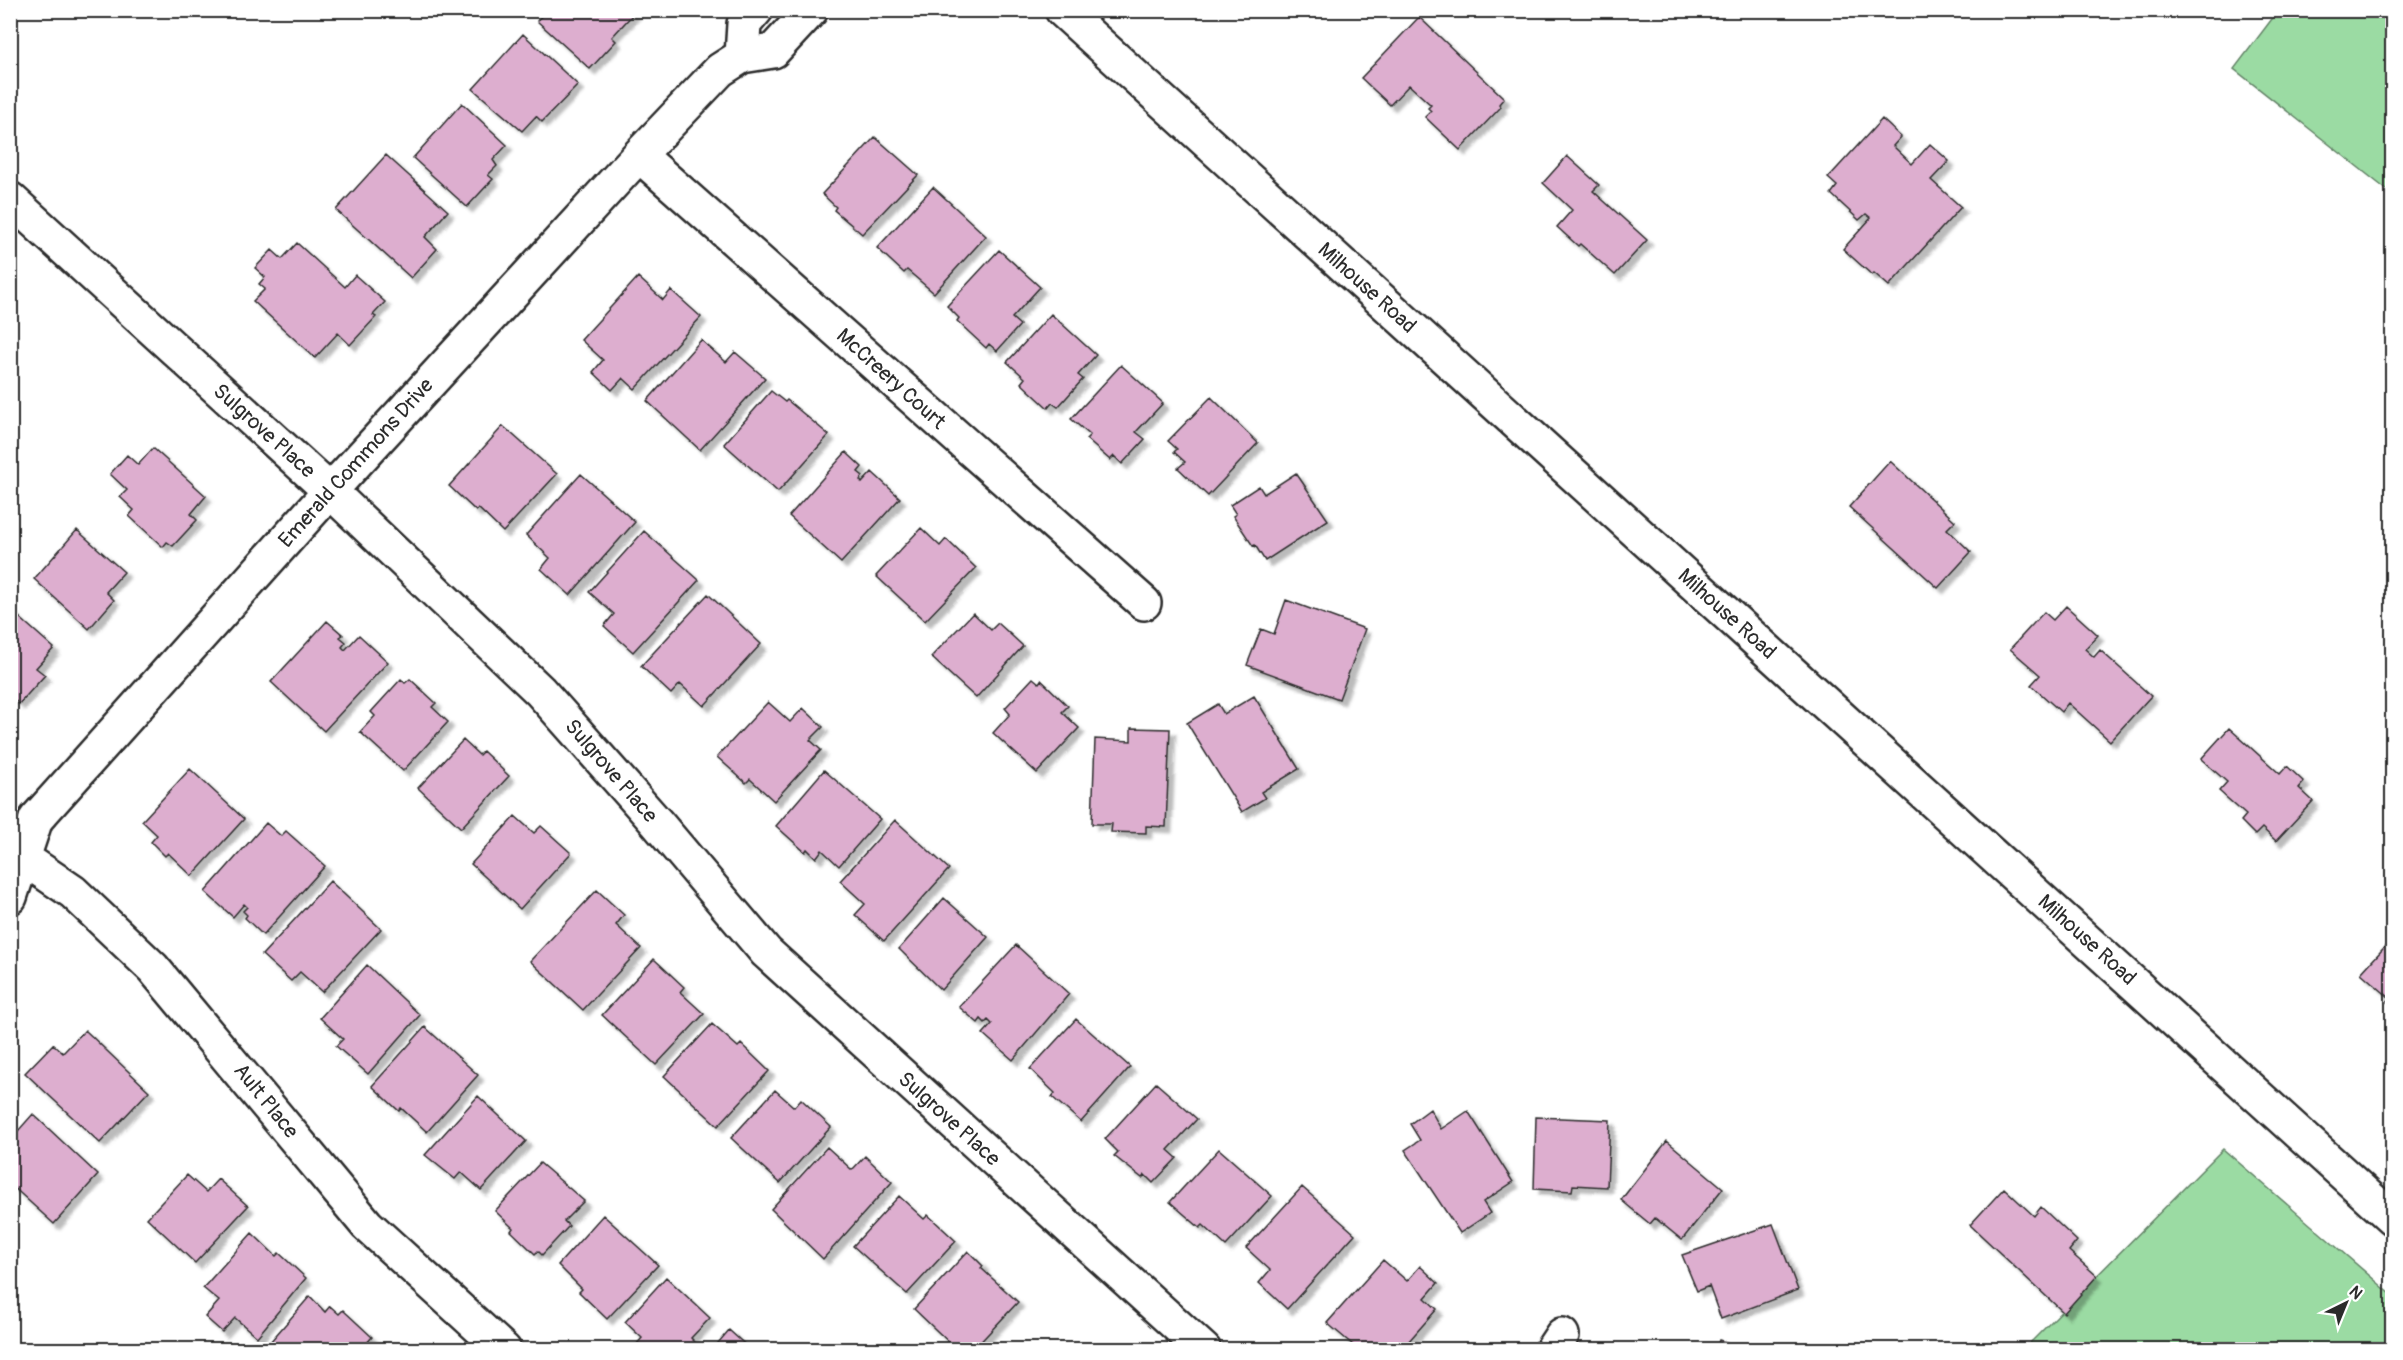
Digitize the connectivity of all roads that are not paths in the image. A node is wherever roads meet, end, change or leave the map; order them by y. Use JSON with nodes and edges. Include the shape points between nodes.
{"nodes":[{"id":1,"x":756,"y":10,"type":"edge"},
{"id":2,"x":811,"y":10,"type":"edge"},
{"id":3,"x":1062,"y":10,"type":"edge"},
{"id":4,"x":742,"y":56,"type":"junction"},
{"id":5,"x":639,"y":155,"type":"junction"},
{"id":6,"x":10,"y":200,"type":"edge"},
{"id":7,"x":330,"y":491,"type":"junction"},
{"id":8,"x":1144,"y":603,"type":"dead end"},
{"id":9,"x":23,"y":858,"type":"junction"},
{"id":10,"x":10,"y":897,"type":"edge"},
{"id":11,"x":2392,"y":1218,"type":"edge"},
{"id":12,"x":504,"y":1350,"type":"edge"},
{"id":13,"x":1204,"y":1350,"type":"edge"}],
"edges":[{"from":1,"to":4,"type":"street","via":[[744,24]]},
{"from":2,"to":4,"type":"street","via":[[773,51]]},
{"from":3,"to":11,"type":"street","name":"Milhouse Road"},
{"from":4,"to":5,"type":"street","name":"Emerald Commons Drive","via":[[720,70]]},
{"from":5,"to":7,"type":"street","name":"Emerald Commons Drive"},
{"from":5,"to":8,"type":"street","name":"McCreery Court"},
{"from":6,"to":7,"type":"street","name":"Sulgrove Place"},
{"from":7,"to":9,"type":"street","name":"Emerald Commons Drive","via":[[36,819]]},
{"from":7,"to":13,"type":"street","name":"Sulgrove Place","via":[[540,691],[766,952]]},
{"from":9,"to":10,"type":"street","name":"Emerald Commons Drive"},
{"from":9,"to":12,"type":"street","name":"Ault Place","via":[[73,892],[153,968],[368,1225]]}]}
